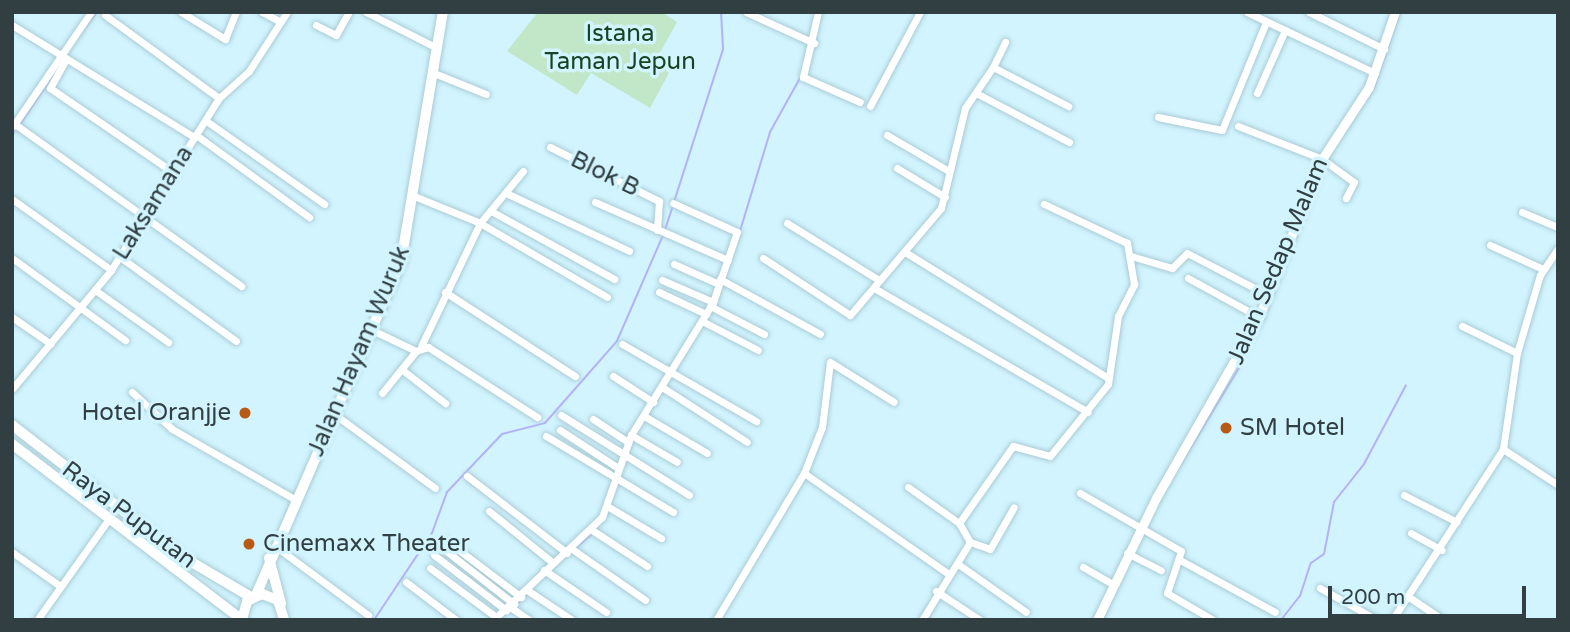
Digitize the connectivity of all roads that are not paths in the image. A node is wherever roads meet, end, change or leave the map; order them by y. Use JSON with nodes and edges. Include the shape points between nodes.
{"nodes":[{"id":1,"x":91,"y":12,"type":"edge"},
{"id":2,"x":181,"y":12,"type":"edge"},
{"id":3,"x":236,"y":12,"type":"edge"},
{"id":4,"x":262,"y":12,"type":"edge"},
{"id":5,"x":287,"y":12,"type":"edge"},
{"id":6,"x":349,"y":12,"type":"edge"},
{"id":7,"x":366,"y":12,"type":"edge"},
{"id":8,"x":443,"y":12,"type":"edge"},
{"id":9,"x":746,"y":12,"type":"edge"},
{"id":10,"x":818,"y":12,"type":"edge"},
{"id":11,"x":920,"y":12,"type":"edge"},
{"id":12,"x":1247,"y":12,"type":"edge"},
{"id":13,"x":1309,"y":12,"type":"edge"},
{"id":14,"x":1395,"y":12,"type":"edge"},
{"id":15,"x":105,"y":15,"type":"dead end"},
{"id":16,"x":281,"y":22,"type":"junction"},
{"id":17,"x":1266,"y":22,"type":"junction"},
{"id":18,"x":12,"y":25,"type":"edge"},
{"id":19,"x":316,"y":25,"type":"dead end"},
{"id":20,"x":1285,"y":30,"type":"junction"},
{"id":21,"x":1005,"y":42,"type":"dead end"},
{"id":22,"x":814,"y":43,"type":"junction"},
{"id":23,"x":437,"y":48,"type":"junction"},
{"id":24,"x":1384,"y":49,"type":"junction"},
{"id":25,"x":62,"y":58,"type":"junction"},
{"id":26,"x":993,"y":67,"type":"junction"},
{"id":27,"x":434,"y":73,"type":"junction"},
{"id":28,"x":1376,"y":73,"type":"junction"},
{"id":29,"x":1257,"y":93,"type":"dead end"},
{"id":30,"x":486,"y":94,"type":"dead end"},
{"id":31,"x":978,"y":94,"type":"junction"},
{"id":32,"x":219,"y":98,"type":"junction"},
{"id":33,"x":860,"y":102,"type":"dead end"},
{"id":34,"x":870,"y":106,"type":"dead end"},
{"id":35,"x":1068,"y":106,"type":"dead end"},
{"id":36,"x":1158,"y":117,"type":"dead end"},
{"id":37,"x":205,"y":120,"type":"junction"},
{"id":38,"x":13,"y":124,"type":"edge"},
{"id":39,"x":1238,"y":126,"type":"dead end"},
{"id":40,"x":887,"y":135,"type":"dead end"},
{"id":41,"x":195,"y":136,"type":"junction"},
{"id":42,"x":1069,"y":142,"type":"dead end"},
{"id":43,"x":550,"y":148,"type":"dead end"},
{"id":44,"x":1325,"y":161,"type":"junction"},
{"id":45,"x":897,"y":168,"type":"dead end"},
{"id":46,"x":947,"y":170,"type":"junction"},
{"id":47,"x":523,"y":171,"type":"dead end"},
{"id":48,"x":174,"y":173,"type":"junction"},
{"id":49,"x":506,"y":193,"type":"junction"},
{"id":50,"x":414,"y":196,"type":"junction"},
{"id":51,"x":945,"y":197,"type":"junction"},
{"id":52,"x":1346,"y":198,"type":"dead end"},
{"id":53,"x":12,"y":199,"type":"edge"},
{"id":54,"x":595,"y":202,"type":"dead end"},
{"id":55,"x":673,"y":203,"type":"dead end"},
{"id":56,"x":324,"y":204,"type":"dead end"},
{"id":57,"x":1045,"y":204,"type":"dead end"},
{"id":58,"x":491,"y":211,"type":"junction"},
{"id":59,"x":1522,"y":212,"type":"dead end"},
{"id":60,"x":149,"y":217,"type":"junction"},
{"id":61,"x":309,"y":217,"type":"dead end"},
{"id":62,"x":480,"y":223,"type":"junction"},
{"id":63,"x":787,"y":223,"type":"dead end"},
{"id":64,"x":1558,"y":227,"type":"edge"},
{"id":65,"x":661,"y":232,"type":"junction"},
{"id":66,"x":1490,"y":245,"type":"dead end"},
{"id":67,"x":1558,"y":248,"type":"edge"},
{"id":68,"x":629,"y":251,"type":"dead end"},
{"id":69,"x":905,"y":252,"type":"junction"},
{"id":70,"x":1131,"y":256,"type":"junction"},
{"id":71,"x":120,"y":257,"type":"junction"},
{"id":72,"x":12,"y":258,"type":"edge"},
{"id":73,"x":763,"y":258,"type":"dead end"},
{"id":74,"x":728,"y":260,"type":"junction"},
{"id":75,"x":674,"y":264,"type":"dead end"},
{"id":76,"x":1543,"y":269,"type":"junction"},
{"id":77,"x":111,"y":270,"type":"junction"},
{"id":78,"x":1188,"y":278,"type":"dead end"},
{"id":79,"x":614,"y":279,"type":"dead end"},
{"id":80,"x":662,"y":280,"type":"dead end"},
{"id":81,"x":879,"y":280,"type":"junction"},
{"id":82,"x":720,"y":281,"type":"junction"},
{"id":83,"x":241,"y":286,"type":"dead end"},
{"id":84,"x":874,"y":288,"type":"junction"},
{"id":85,"x":95,"y":290,"type":"junction"},
{"id":86,"x":445,"y":292,"type":"junction"},
{"id":87,"x":659,"y":292,"type":"dead end"},
{"id":88,"x":1268,"y":295,"type":"junction"},
{"id":89,"x":607,"y":297,"type":"dead end"},
{"id":90,"x":712,"y":304,"type":"junction"},
{"id":91,"x":81,"y":309,"type":"junction"},
{"id":92,"x":12,"y":317,"type":"edge"},
{"id":93,"x":704,"y":317,"type":"junction"},
{"id":94,"x":1259,"y":317,"type":"junction"},
{"id":95,"x":1462,"y":326,"type":"dead end"},
{"id":96,"x":366,"y":334,"type":"junction"},
{"id":97,"x":764,"y":334,"type":"dead end"},
{"id":98,"x":820,"y":334,"type":"dead end"},
{"id":99,"x":125,"y":340,"type":"dead end"},
{"id":100,"x":236,"y":341,"type":"dead end"},
{"id":101,"x":168,"y":342,"type":"dead end"},
{"id":102,"x":51,"y":344,"type":"junction"},
{"id":103,"x":622,"y":344,"type":"dead end"},
{"id":104,"x":419,"y":349,"type":"junction"},
{"id":105,"x":758,"y":350,"type":"dead end"},
{"id":106,"x":1517,"y":353,"type":"junction"},
{"id":107,"x":405,"y":372,"type":"junction"},
{"id":108,"x":670,"y":373,"type":"junction"},
{"id":109,"x":575,"y":376,"type":"dead end"},
{"id":110,"x":613,"y":376,"type":"dead end"},
{"id":111,"x":1108,"y":378,"type":"junction"},
{"id":112,"x":662,"y":387,"type":"junction"},
{"id":113,"x":12,"y":389,"type":"edge"},
{"id":114,"x":132,"y":391,"type":"dead end"},
{"id":115,"x":382,"y":394,"type":"dead end"},
{"id":116,"x":653,"y":402,"type":"junction"},
{"id":117,"x":894,"y":402,"type":"dead end"},
{"id":118,"x":444,"y":403,"type":"dead end"},
{"id":119,"x":1088,"y":412,"type":"junction"},
{"id":120,"x":334,"y":414,"type":"junction"},
{"id":121,"x":561,"y":415,"type":"dead end"},
{"id":122,"x":644,"y":416,"type":"junction"},
{"id":123,"x":537,"y":417,"type":"dead end"},
{"id":124,"x":593,"y":419,"type":"dead end"},
{"id":125,"x":756,"y":421,"type":"dead end"},
{"id":126,"x":12,"y":425,"type":"edge"},
{"id":127,"x":560,"y":430,"type":"dead end"},
{"id":128,"x":546,"y":436,"type":"dead end"},
{"id":129,"x":629,"y":439,"type":"junction"},
{"id":130,"x":747,"y":442,"type":"dead end"},
{"id":131,"x":12,"y":444,"type":"edge"},
{"id":132,"x":1503,"y":449,"type":"junction"},
{"id":133,"x":707,"y":453,"type":"dead end"},
{"id":134,"x":622,"y":457,"type":"junction"},
{"id":135,"x":677,"y":462,"type":"dead end"},
{"id":136,"x":618,"y":468,"type":"junction"},
{"id":137,"x":804,"y":473,"type":"junction"},
{"id":138,"x":467,"y":476,"type":"dead end"},
{"id":139,"x":614,"y":482,"type":"junction"},
{"id":140,"x":1558,"y":485,"type":"edge"},
{"id":141,"x":908,"y":487,"type":"dead end"},
{"id":142,"x":435,"y":488,"type":"dead end"},
{"id":143,"x":1080,"y":493,"type":"dead end"},
{"id":144,"x":689,"y":495,"type":"dead end"},
{"id":145,"x":1404,"y":495,"type":"dead end"},
{"id":146,"x":296,"y":500,"type":"junction"},
{"id":147,"x":607,"y":506,"type":"junction"},
{"id":148,"x":1014,"y":507,"type":"dead end"},
{"id":149,"x":489,"y":511,"type":"dead end"},
{"id":150,"x":673,"y":512,"type":"dead end"},
{"id":151,"x":108,"y":520,"type":"junction"},
{"id":152,"x":1457,"y":522,"type":"junction"},
{"id":153,"x":959,"y":523,"type":"junction"},
{"id":154,"x":593,"y":530,"type":"junction"},
{"id":155,"x":1143,"y":531,"type":"junction"},
{"id":156,"x":1411,"y":533,"type":"dead end"},
{"id":157,"x":661,"y":538,"type":"dead end"},
{"id":158,"x":447,"y":541,"type":"dead end"},
{"id":159,"x":970,"y":542,"type":"junction"},
{"id":160,"x":274,"y":545,"type":"junction"},
{"id":161,"x":445,"y":550,"type":"dead end"},
{"id":162,"x":1442,"y":550,"type":"junction"},
{"id":163,"x":569,"y":551,"type":"junction"},
{"id":164,"x":12,"y":552,"type":"edge"},
{"id":165,"x":434,"y":555,"type":"dead end"},
{"id":166,"x":1131,"y":555,"type":"junction"},
{"id":167,"x":269,"y":558,"type":"junction"},
{"id":168,"x":1180,"y":560,"type":"junction"},
{"id":169,"x":552,"y":562,"type":"junction"},
{"id":170,"x":958,"y":564,"type":"junction"},
{"id":171,"x":647,"y":566,"type":"dead end"},
{"id":172,"x":1083,"y":567,"type":"dead end"},
{"id":173,"x":430,"y":568,"type":"dead end"},
{"id":174,"x":544,"y":570,"type":"junction"},
{"id":175,"x":1161,"y":570,"type":"dead end"},
{"id":176,"x":949,"y":574,"type":"junction"},
{"id":177,"x":406,"y":582,"type":"dead end"},
{"id":178,"x":1113,"y":584,"type":"junction"},
{"id":179,"x":60,"y":586,"type":"junction"},
{"id":180,"x":1320,"y":588,"type":"dead end"},
{"id":181,"x":527,"y":590,"type":"junction"},
{"id":182,"x":936,"y":591,"type":"junction"},
{"id":183,"x":253,"y":596,"type":"junction"},
{"id":184,"x":521,"y":597,"type":"junction"},
{"id":185,"x":1409,"y":597,"type":"junction"},
{"id":186,"x":645,"y":600,"type":"dead end"},
{"id":187,"x":282,"y":605,"type":"junction"},
{"id":188,"x":510,"y":607,"type":"junction"},
{"id":189,"x":606,"y":612,"type":"dead end"},
{"id":190,"x":1026,"y":612,"type":"dead end"},
{"id":191,"x":1275,"y":612,"type":"dead end"},
{"id":192,"x":368,"y":615,"type":"dead end"},
{"id":193,"x":41,"y":618,"type":"edge"},
{"id":194,"x":494,"y":619,"type":"edge"},
{"id":195,"x":1098,"y":619,"type":"edge"},
{"id":196,"x":242,"y":620,"type":"edge"},
{"id":197,"x":284,"y":620,"type":"edge"},
{"id":198,"x":456,"y":620,"type":"edge"},
{"id":199,"x":529,"y":620,"type":"edge"},
{"id":200,"x":572,"y":620,"type":"edge"},
{"id":201,"x":716,"y":620,"type":"edge"},
{"id":202,"x":922,"y":620,"type":"edge"},
{"id":203,"x":980,"y":620,"type":"edge"},
{"id":204,"x":1213,"y":620,"type":"edge"},
{"id":205,"x":1377,"y":620,"type":"edge"},
{"id":206,"x":1392,"y":620,"type":"edge"},
{"id":207,"x":1443,"y":620,"type":"edge"}],
"edges":[{"from":1,"to":25,"type":"street"},
{"from":2,"to":3,"type":"street","via":[[225,39]]},
{"from":4,"to":16,"type":"street"},
{"from":5,"to":16,"type":"street","name":"Laksamana"},
{"from":6,"to":19,"type":"street","via":[[336,35]]},
{"from":7,"to":23,"type":"street"},
{"from":8,"to":23,"type":"main road","name":"Jalan Hayam Wuruk"},
{"from":9,"to":22,"type":"street"},
{"from":10,"to":22,"type":"street"},
{"from":11,"to":34,"type":"street"},
{"from":12,"to":17,"type":"street"},
{"from":13,"to":24,"type":"street"},
{"from":14,"to":24,"type":"street","name":"Jalan Sedap Malam"},
{"from":15,"to":32,"type":"street"},
{"from":16,"to":32,"type":"street","name":"Laksamana","via":[[248,71]]},
{"from":17,"to":20,"type":"street"},
{"from":17,"to":36,"type":"street","via":[[1222,130]]},
{"from":18,"to":25,"type":"street"},
{"from":20,"to":28,"type":"street"},
{"from":20,"to":29,"type":"street"},
{"from":21,"to":26,"type":"street"},
{"from":22,"to":33,"type":"street","via":[[803,77]]},
{"from":23,"to":27,"type":"main road","name":"Jalan Hayam Wuruk"},
{"from":24,"to":28,"type":"street","name":"Jalan Sedap Malam"},
{"from":25,"to":38,"type":"street"},
{"from":25,"to":41,"type":"street"},
{"from":25,"to":48,"type":"street","via":[[50,88]]},
{"from":26,"to":31,"type":"street"},
{"from":26,"to":35,"type":"street"},
{"from":27,"to":30,"type":"street"},
{"from":27,"to":50,"type":"main road","name":"Jalan Hayam Wuruk"},
{"from":28,"to":44,"type":"street","name":"Jalan Sedap Malam"},
{"from":31,"to":42,"type":"street"},
{"from":31,"to":46,"type":"street","via":[[965,108],[959,149]]},
{"from":32,"to":37,"type":"street","name":"Laksamana"},
{"from":37,"to":41,"type":"street","name":"Laksamana"},
{"from":37,"to":56,"type":"street"},
{"from":38,"to":60,"type":"street"},
{"from":39,"to":44,"type":"street"},
{"from":40,"to":46,"type":"street"},
{"from":41,"to":48,"type":"street","name":"Laksamana"},
{"from":41,"to":61,"type":"street"},
{"from":43,"to":65,"type":"street","name":"Blok B","via":[[659,201]]},
{"from":44,"to":52,"type":"street","via":[[1354,182]]},
{"from":44,"to":88,"type":"street","name":"Jalan Sedap Malam"},
{"from":45,"to":51,"type":"street"},
{"from":46,"to":51,"type":"street"},
{"from":47,"to":49,"type":"street"},
{"from":48,"to":60,"type":"street","name":"Laksamana"},
{"from":49,"to":58,"type":"street"},
{"from":49,"to":68,"type":"street"},
{"from":50,"to":62,"type":"street"},
{"from":50,"to":96,"type":"main road","name":"Jalan Hayam Wuruk","via":[[401,262]]},
{"from":51,"to":69,"type":"street"},
{"from":53,"to":77,"type":"street"},
{"from":54,"to":65,"type":"street"},
{"from":55,"to":74,"type":"street","via":[[737,232]]},
{"from":57,"to":70,"type":"street","via":[[1126,241]]},
{"from":58,"to":62,"type":"street"},
{"from":58,"to":79,"type":"street"},
{"from":59,"to":64,"type":"street"},
{"from":60,"to":71,"type":"street","name":"Laksamana"},
{"from":60,"to":83,"type":"street"},
{"from":62,"to":86,"type":"street","via":[[466,262]]},
{"from":62,"to":89,"type":"street"},
{"from":63,"to":81,"type":"street"},
{"from":65,"to":74,"type":"street"},
{"from":66,"to":76,"type":"street"},
{"from":67,"to":76,"type":"street"},
{"from":69,"to":81,"type":"street"},
{"from":69,"to":111,"type":"street"},
{"from":70,"to":88,"type":"street","via":[[1172,268],[1187,253]]},
{"from":70,"to":111,"type":"street","via":[[1134,284],[1118,316]]},
{"from":71,"to":77,"type":"street","name":"Laksamana"},
{"from":71,"to":100,"type":"street"},
{"from":72,"to":91,"type":"street"},
{"from":73,"to":84,"type":"street","via":[[850,315]]},
{"from":74,"to":82,"type":"street"},
{"from":75,"to":82,"type":"street"},
{"from":76,"to":106,"type":"street"},
{"from":77,"to":85,"type":"street","name":"Laksamana"},
{"from":78,"to":94,"type":"street"},
{"from":80,"to":90,"type":"street"},
{"from":81,"to":84,"type":"street"},
{"from":82,"to":90,"type":"street"},
{"from":82,"to":98,"type":"street"},
{"from":84,"to":119,"type":"street"},
{"from":85,"to":91,"type":"street","name":"Laksamana"},
{"from":85,"to":101,"type":"street"},
{"from":86,"to":104,"type":"street"},
{"from":86,"to":109,"type":"street"},
{"from":87,"to":93,"type":"street"},
{"from":88,"to":94,"type":"street","name":"Jalan Sedap Malam"},
{"from":90,"to":93,"type":"street"},
{"from":90,"to":97,"type":"street"},
{"from":91,"to":99,"type":"street"},
{"from":91,"to":102,"type":"street","name":"Laksamana"},
{"from":92,"to":102,"type":"street"},
{"from":93,"to":105,"type":"street"},
{"from":93,"to":108,"type":"street"},
{"from":94,"to":155,"type":"street","name":"Jalan Sedap Malam"},
{"from":95,"to":106,"type":"street"},
{"from":96,"to":104,"type":"street"},
{"from":96,"to":120,"type":"main road","name":"Jalan Hayam Wuruk"},
{"from":102,"to":113,"type":"street","name":"Laksamana"},
{"from":103,"to":108,"type":"street"},
{"from":104,"to":107,"type":"street"},
{"from":104,"to":123,"type":"street"},
{"from":106,"to":132,"type":"street"},
{"from":107,"to":115,"type":"street"},
{"from":107,"to":118,"type":"street"},
{"from":108,"to":112,"type":"street"},
{"from":108,"to":125,"type":"street"},
{"from":110,"to":116,"type":"street"},
{"from":111,"to":119,"type":"street"},
{"from":112,"to":116,"type":"street"},
{"from":112,"to":130,"type":"street"},
{"from":114,"to":146,"type":"street","via":[[172,429]]},
{"from":116,"to":122,"type":"street"},
{"from":117,"to":137,"type":"street","via":[[830,362],[822,427]]},
{"from":119,"to":153,"type":"street","via":[[1050,456],[1013,446]]},
{"from":120,"to":142,"type":"street"},
{"from":120,"to":146,"type":"main road","name":"Jalan Hayam Wuruk"},
{"from":121,"to":134,"type":"street"},
{"from":122,"to":129,"type":"street"},
{"from":122,"to":133,"type":"street"},
{"from":124,"to":129,"type":"street"},
{"from":126,"to":183,"type":"main road","name":"Raya Puputan","via":[[201,571]]},
{"from":127,"to":136,"type":"street"},
{"from":128,"to":139,"type":"street"},
{"from":129,"to":134,"type":"street"},
{"from":129,"to":135,"type":"street"},
{"from":131,"to":151,"type":"main road","name":"Raya Puputan"},
{"from":132,"to":140,"type":"street"},
{"from":132,"to":152,"type":"street"},
{"from":134,"to":136,"type":"street"},
{"from":134,"to":144,"type":"street"},
{"from":136,"to":139,"type":"street"},
{"from":137,"to":176,"type":"street"},
{"from":137,"to":201,"type":"street"},
{"from":138,"to":163,"type":"street"},
{"from":139,"to":147,"type":"street"},
{"from":139,"to":150,"type":"street"},
{"from":141,"to":153,"type":"street"},
{"from":143,"to":155,"type":"street"},
{"from":145,"to":152,"type":"street"},
{"from":146,"to":160,"type":"main road","name":"Jalan Hayam Wuruk"},
{"from":147,"to":154,"type":"street"},
{"from":147,"to":157,"type":"street"},
{"from":148,"to":159,"type":"street","via":[[990,549]]},
{"from":149,"to":169,"type":"street"},
{"from":151,"to":179,"type":"street"},
{"from":151,"to":196,"type":"main road","name":"Raya Puputan"},
{"from":152,"to":162,"type":"street"},
{"from":153,"to":159,"type":"street"},
{"from":154,"to":163,"type":"street"},
{"from":154,"to":171,"type":"street"},
{"from":155,"to":166,"type":"street","name":"Jalan Sedap Malam"},
{"from":155,"to":168,"type":"street","via":[[1181,551]]},
{"from":156,"to":162,"type":"street"},
{"from":158,"to":184,"type":"street"},
{"from":159,"to":170,"type":"street"},
{"from":160,"to":167,"type":"main road","name":"Jalan Hayam Wuruk"},
{"from":160,"to":192,"type":"street"},
{"from":161,"to":188,"type":"street"},
{"from":162,"to":185,"type":"street"},
{"from":163,"to":169,"type":"street"},
{"from":163,"to":186,"type":"street"},
{"from":164,"to":179,"type":"street"},
{"from":165,"to":188,"type":"street"},
{"from":166,"to":175,"type":"street"},
{"from":166,"to":178,"type":"street","name":"Jalan Sedap Malam"},
{"from":167,"to":183,"type":"main road","name":"Jalan Hayam Wuruk"},
{"from":167,"to":187,"type":"main road"},
{"from":168,"to":191,"type":"street"},
{"from":168,"to":204,"type":"street","via":[[1167,593]]},
{"from":169,"to":174,"type":"street"},
{"from":170,"to":176,"type":"street"},
{"from":170,"to":190,"type":"street"},
{"from":172,"to":178,"type":"street"},
{"from":173,"to":194,"type":"street"},
{"from":174,"to":181,"type":"street"},
{"from":174,"to":189,"type":"street"},
{"from":176,"to":182,"type":"street"},
{"from":177,"to":198,"type":"street"},
{"from":178,"to":195,"type":"street","name":"Jalan Sedap Malam"},
{"from":179,"to":193,"type":"street"},
{"from":180,"to":205,"type":"street"},
{"from":181,"to":184,"type":"street"},
{"from":181,"to":200,"type":"street"},
{"from":182,"to":202,"type":"street"},
{"from":182,"to":203,"type":"street"},
{"from":183,"to":187,"type":"main road","name":"Raya Puputan"},
{"from":183,"to":196,"type":"main road","name":"Jalan Hayam Wuruk"},
{"from":184,"to":188,"type":"street"},
{"from":185,"to":206,"type":"street"},
{"from":185,"to":207,"type":"street"},
{"from":187,"to":197,"type":"main road"},
{"from":188,"to":194,"type":"street"},
{"from":188,"to":199,"type":"street"}]}
